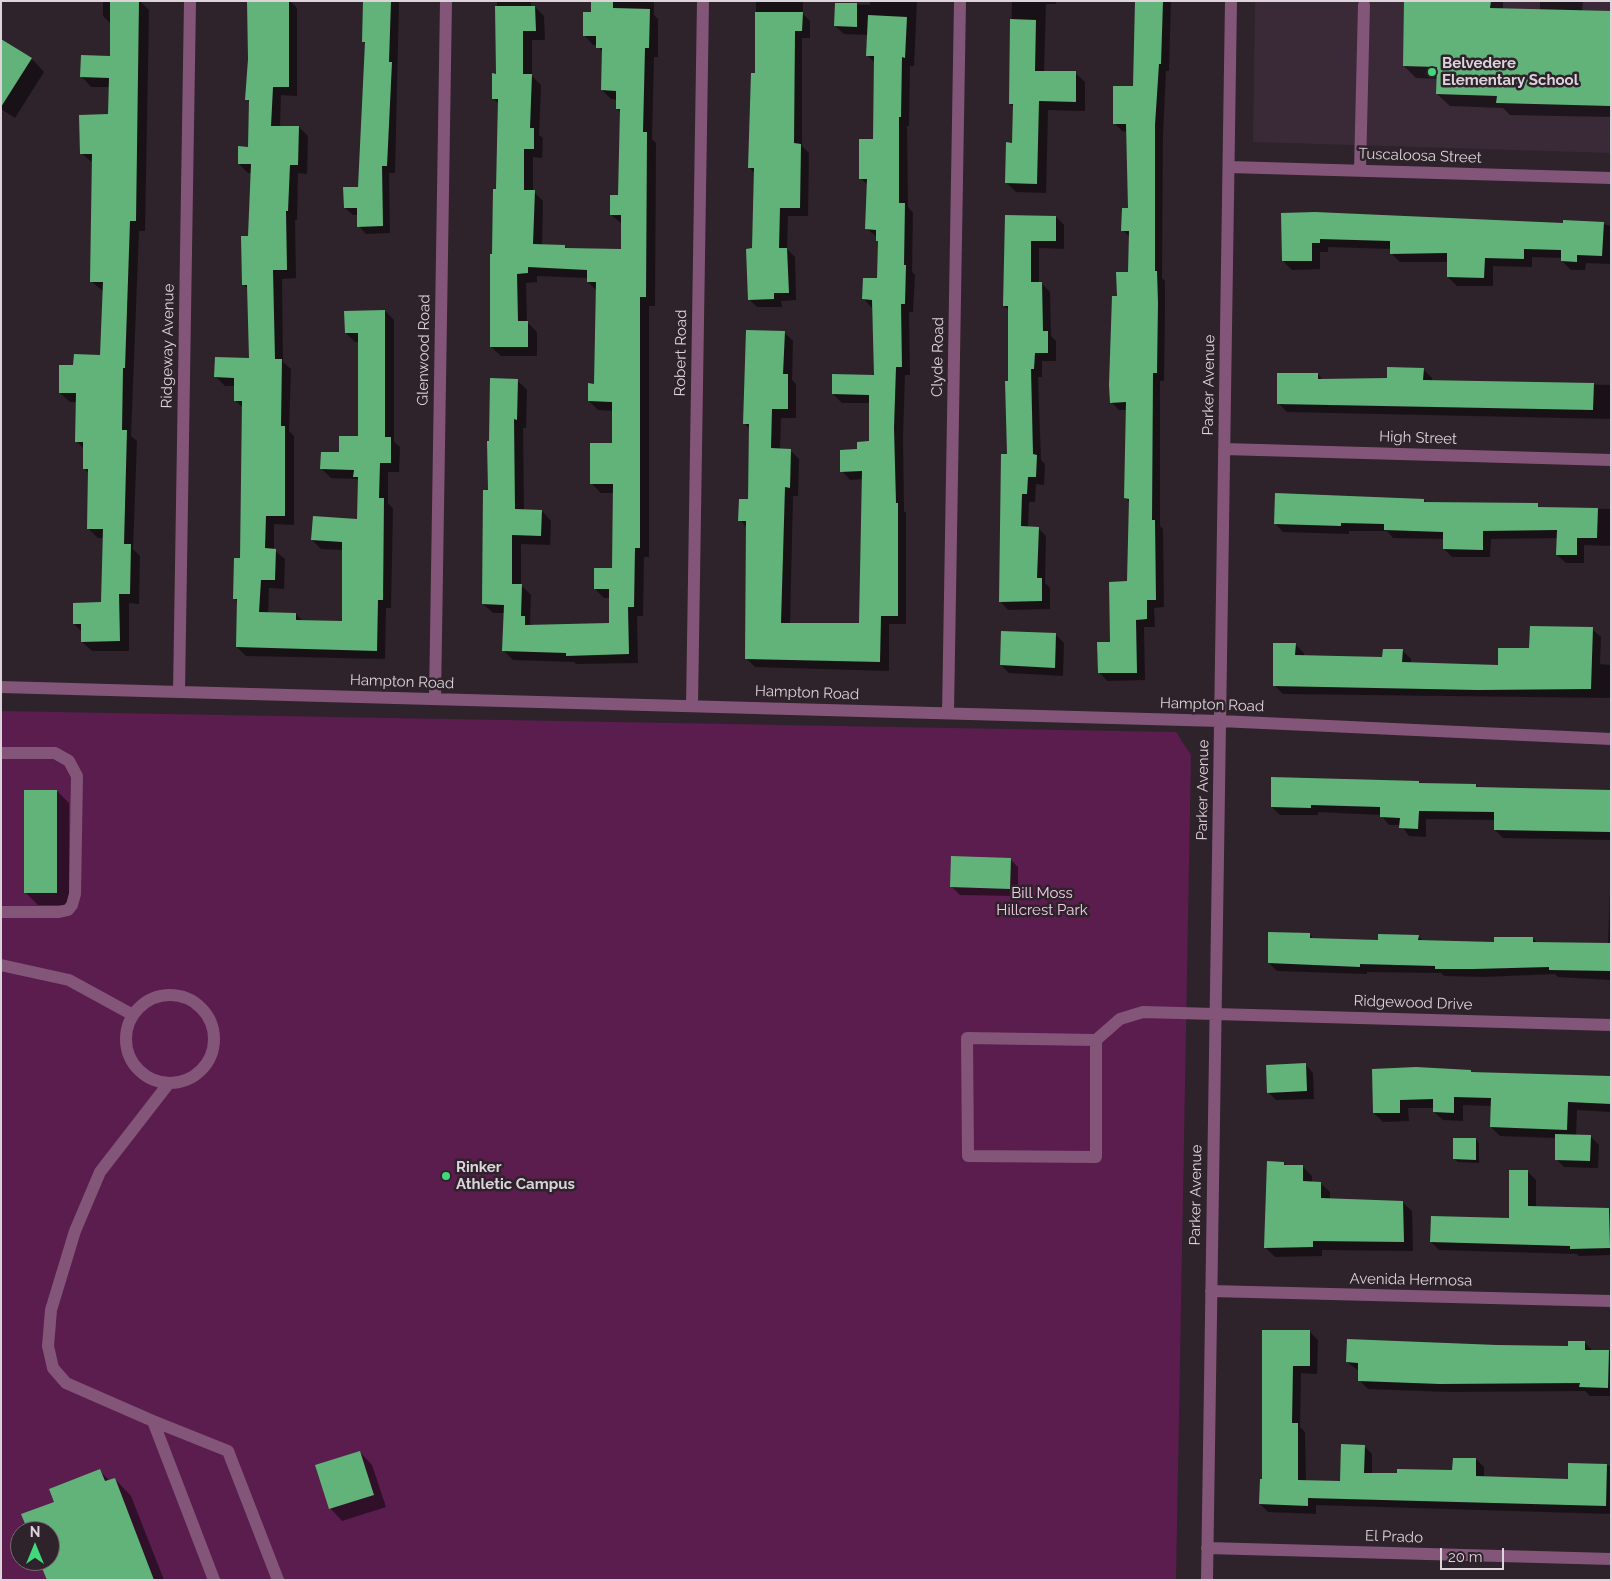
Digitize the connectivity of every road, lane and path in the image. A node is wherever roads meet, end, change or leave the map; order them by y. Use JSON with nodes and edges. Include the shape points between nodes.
{"nodes":[{"id":1,"x":190,"y":1,"type":"edge"},
{"id":2,"x":446,"y":1,"type":"edge"},
{"id":3,"x":703,"y":1,"type":"edge"},
{"id":4,"x":960,"y":1,"type":"edge"},
{"id":5,"x":1231,"y":1,"type":"edge"},
{"id":6,"x":1364,"y":5,"type":"dead end"},
{"id":7,"x":1229,"y":166,"type":"junction"},
{"id":8,"x":1360,"y":170,"type":"junction"},
{"id":9,"x":1611,"y":178,"type":"edge"},
{"id":10,"x":1224,"y":449,"type":"junction"},
{"id":11,"x":1611,"y":460,"type":"edge"},
{"id":12,"x":1,"y":687,"type":"edge"},
{"id":13,"x":179,"y":692,"type":"junction"},
{"id":14,"x":435,"y":699,"type":"junction"},
{"id":15,"x":692,"y":706,"type":"junction"},
{"id":16,"x":948,"y":713,"type":"junction"},
{"id":17,"x":1220,"y":721,"type":"junction"},
{"id":18,"x":1611,"y":738,"type":"edge"},
{"id":19,"x":1,"y":753,"type":"edge"},
{"id":20,"x":1,"y":912,"type":"edge"},
{"id":21,"x":1,"y":965,"type":"edge"},
{"id":22,"x":1215,"y":1013,"type":"junction"},
{"id":23,"x":133,"y":1015,"type":"junction"},
{"id":24,"x":1611,"y":1025,"type":"edge"},
{"id":25,"x":1096,"y":1040,"type":"junction"},
{"id":26,"x":169,"y":1083,"type":"junction"},
{"id":27,"x":1211,"y":1291,"type":"junction"},
{"id":28,"x":1611,"y":1301,"type":"edge"},
{"id":29,"x":153,"y":1421,"type":"junction"},
{"id":30,"x":1207,"y":1548,"type":"junction"},
{"id":31,"x":1611,"y":1559,"type":"edge"},
{"id":32,"x":214,"y":1580,"type":"edge"},
{"id":33,"x":278,"y":1580,"type":"edge"},
{"id":34,"x":1207,"y":1580,"type":"edge"}],
"edges":[{"from":1,"to":13,"type":"street","name":"Ridgeway Avenue"},
{"from":2,"to":14,"type":"street","name":"Glenwood Road"},
{"from":3,"to":15,"type":"street","name":"Robert Road"},
{"from":4,"to":16,"type":"street","name":"Clyde Road"},
{"from":5,"to":7,"type":"street","name":"Parker Avenue"},
{"from":6,"to":8,"type":"street"},
{"from":7,"to":8,"type":"street","name":"Tuscaloosa Street"},
{"from":7,"to":10,"type":"street","name":"Parker Avenue"},
{"from":8,"to":9,"type":"street","name":"Tuscaloosa Street"},
{"from":10,"to":11,"type":"street","name":"High Street"},
{"from":10,"to":17,"type":"street","name":"Parker Avenue"},
{"from":12,"to":13,"type":"street","name":"Hampton Road"},
{"from":13,"to":14,"type":"street","name":"Hampton Road"},
{"from":14,"to":15,"type":"street","name":"Hampton Road"},
{"from":15,"to":16,"type":"street","name":"Hampton Road"},
{"from":16,"to":17,"type":"street","name":"Hampton Road"},
{"from":17,"to":18,"type":"street","name":"Hampton Road"},
{"from":17,"to":22,"type":"street","name":"Parker Avenue"},
{"from":19,"to":20,"type":"street","via":[[54,753],[70,761],[77,776],[75,894],[72,905],[68,910],[59,912]]},
{"from":21,"to":23,"type":"street","via":[[69,980]]},
{"from":22,"to":24,"type":"street","name":"Ridgewood Drive"},
{"from":22,"to":25,"type":"street","name":"Ridgewood Drive","via":[[1143,1012],[1120,1019]]},
{"from":22,"to":27,"type":"street","name":"Parker Avenue"},
{"from":23,"to":26,"type":"street","via":[[125,1038],[135,1067],[146,1077]]},
{"from":23,"to":26,"type":"street","via":[[152,998],[167,995],[188,999],[206,1014],[212,1028],[211,1054],[204,1067],[192,1077]]},
{"from":25,"to":25,"type":"street","via":[[1096,1157],[968,1156],[967,1038]]},
{"from":26,"to":29,"type":"street","via":[[100,1172],[72,1240],[51,1310],[48,1346],[53,1368],[66,1383]]},
{"from":27,"to":28,"type":"street","name":"Avenida Hermosa"},
{"from":27,"to":30,"type":"street","name":"Parker Avenue"},
{"from":29,"to":32,"type":"street"},
{"from":29,"to":33,"type":"street","via":[[228,1451]]},
{"from":30,"to":31,"type":"street","name":"El Prado"},
{"from":30,"to":34,"type":"street","name":"Parker Avenue"}]}
